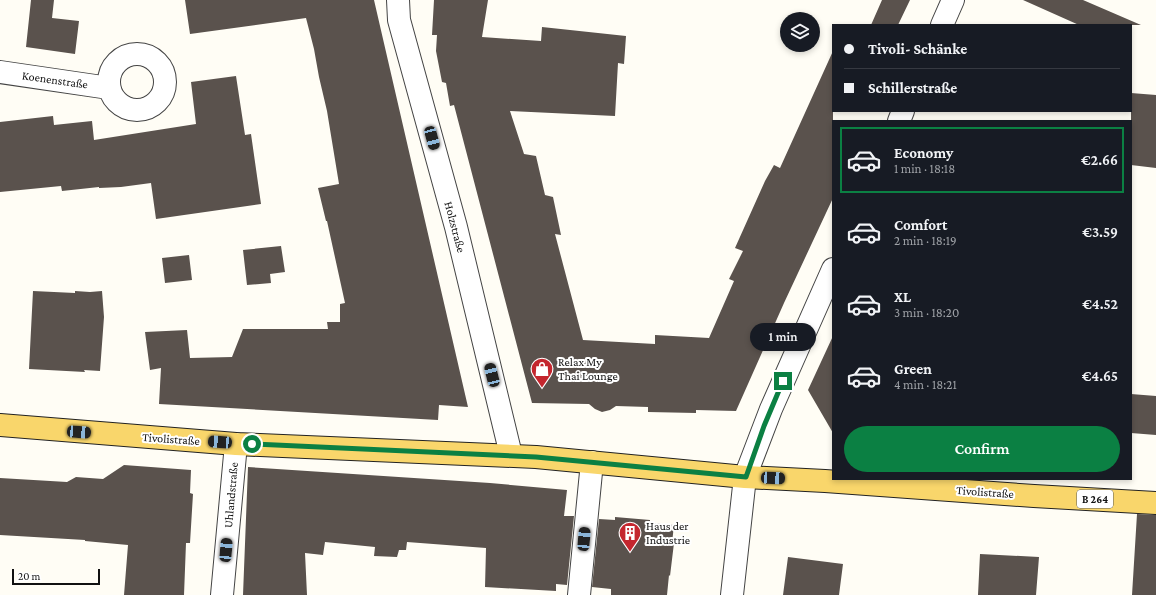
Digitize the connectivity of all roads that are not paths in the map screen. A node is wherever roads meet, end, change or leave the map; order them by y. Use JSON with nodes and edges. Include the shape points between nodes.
{"nodes":[{"id":1,"x":398,"y":0,"type":"edge"},
{"id":2,"x":953,"y":0,"type":"edge"},
{"id":3,"x":942,"y":24,"type":"edge"},
{"id":4,"x":0,"y":72,"type":"edge"},
{"id":5,"x":109,"y":88,"type":"dead end"},
{"id":6,"x":832,"y":271,"type":"edge"},
{"id":7,"x":0,"y":425,"type":"edge"},
{"id":8,"x":236,"y":444,"type":"junction"},
{"id":9,"x":511,"y":455,"type":"junction"},
{"id":10,"x":592,"y":462,"type":"junction"},
{"id":11,"x":746,"y":477,"type":"junction"},
{"id":12,"x":1156,"y":503,"type":"edge"},
{"id":13,"x":222,"y":595,"type":"edge"},
{"id":14,"x":579,"y":595,"type":"edge"},
{"id":15,"x":732,"y":595,"type":"edge"}],
"edges":[{"from":1,"to":9,"type":"street","name":"Holzstraße","via":[[399,20],[456,227]]},
{"from":2,"to":3,"type":"street"},
{"from":4,"to":5,"type":"street","name":"Koenenstraße"},
{"from":6,"to":11,"type":"street","via":[[771,409]]},
{"from":7,"to":8,"type":"main road","name":"Tivolistraße","number":"B 264"},
{"from":8,"to":9,"type":"main road","name":"Tivolistraße","number":"B 264"},
{"from":8,"to":13,"type":"street","name":"Uhlandstraße"},
{"from":9,"to":10,"type":"main road","name":"Tivolistraße","number":"B 264"},
{"from":10,"to":11,"type":"main road","name":"Tivolistraße","number":"B 264"},
{"from":10,"to":14,"type":"street"},
{"from":11,"to":12,"type":"main road","name":"Tivolistraße","number":"B 264"},
{"from":11,"to":15,"type":"street"}]}
